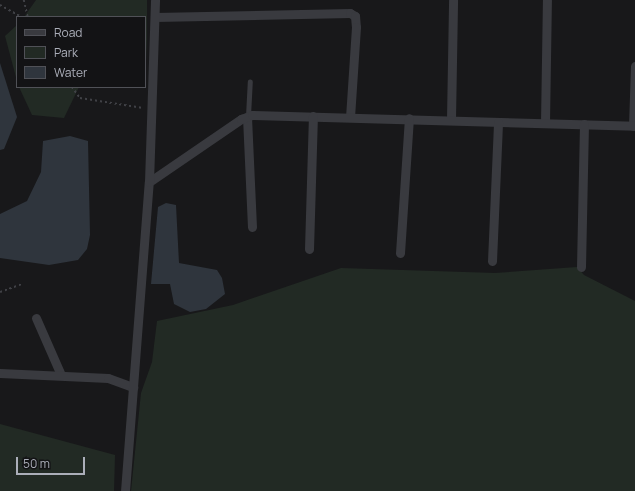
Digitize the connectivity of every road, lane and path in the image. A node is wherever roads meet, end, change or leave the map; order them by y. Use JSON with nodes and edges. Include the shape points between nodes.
{"nodes":[{"id":1,"x":24,"y":0,"type":"edge"},
{"id":2,"x":155,"y":0,"type":"edge"},
{"id":3,"x":453,"y":0,"type":"edge"},
{"id":4,"x":547,"y":0,"type":"edge"},
{"id":5,"x":0,"y":5,"type":"edge"},
{"id":6,"x":20,"y":16,"type":"edge"},
{"id":7,"x":28,"y":16,"type":"edge"},
{"id":8,"x":155,"y":17,"type":"junction"},
{"id":9,"x":635,"y":66,"type":"edge"},
{"id":10,"x":250,"y":82,"type":"dead end"},
{"id":11,"x":73,"y":88,"type":"edge"},
{"id":12,"x":152,"y":108,"type":"junction"},
{"id":13,"x":313,"y":116,"type":"junction"},
{"id":14,"x":248,"y":117,"type":"junction"},
{"id":15,"x":350,"y":117,"type":"junction"},
{"id":16,"x":409,"y":118,"type":"junction"},
{"id":17,"x":451,"y":119,"type":"junction"},
{"id":18,"x":498,"y":122,"type":"junction"},
{"id":19,"x":545,"y":123,"type":"junction"},
{"id":20,"x":584,"y":124,"type":"junction"},
{"id":21,"x":634,"y":126,"type":"edge"},
{"id":22,"x":149,"y":182,"type":"junction"},
{"id":23,"x":252,"y":228,"type":"dead end"},
{"id":24,"x":309,"y":249,"type":"dead end"},
{"id":25,"x":400,"y":253,"type":"dead end"},
{"id":26,"x":492,"y":261,"type":"dead end"},
{"id":27,"x":581,"y":267,"type":"dead end"},
{"id":28,"x":22,"y":284,"type":"dead end"},
{"id":29,"x":0,"y":292,"type":"edge"},
{"id":30,"x":36,"y":318,"type":"dead end"},
{"id":31,"x":0,"y":373,"type":"edge"},
{"id":32,"x":61,"y":375,"type":"junction"},
{"id":33,"x":133,"y":387,"type":"junction"},
{"id":34,"x":125,"y":491,"type":"edge"}],
"edges":[{"from":1,"to":7,"type":"path"},
{"from":2,"to":8,"type":"street"},
{"from":3,"to":17,"type":"street"},
{"from":4,"to":19,"type":"street"},
{"from":5,"to":6,"type":"path"},
{"from":8,"to":12,"type":"street"},
{"from":8,"to":15,"type":"street","via":[[350,13],[354,16],[356,27]]},
{"from":9,"to":21,"type":"street"},
{"from":10,"to":14,"type":"lane"},
{"from":11,"to":12,"type":"path","via":[[80,98]]},
{"from":12,"to":22,"type":"street"},
{"from":13,"to":14,"type":"street"},
{"from":13,"to":15,"type":"street"},
{"from":13,"to":24,"type":"street"},
{"from":14,"to":22,"type":"street"},
{"from":14,"to":23,"type":"street"},
{"from":15,"to":16,"type":"street"},
{"from":16,"to":17,"type":"street"},
{"from":16,"to":25,"type":"street"},
{"from":17,"to":18,"type":"street"},
{"from":18,"to":19,"type":"street"},
{"from":18,"to":26,"type":"street"},
{"from":19,"to":20,"type":"street"},
{"from":20,"to":21,"type":"street"},
{"from":20,"to":27,"type":"street"},
{"from":22,"to":33,"type":"street"},
{"from":28,"to":29,"type":"path"},
{"from":30,"to":32,"type":"street"},
{"from":31,"to":32,"type":"street"},
{"from":32,"to":33,"type":"street","via":[[108,378]]},
{"from":33,"to":34,"type":"street"}]}
